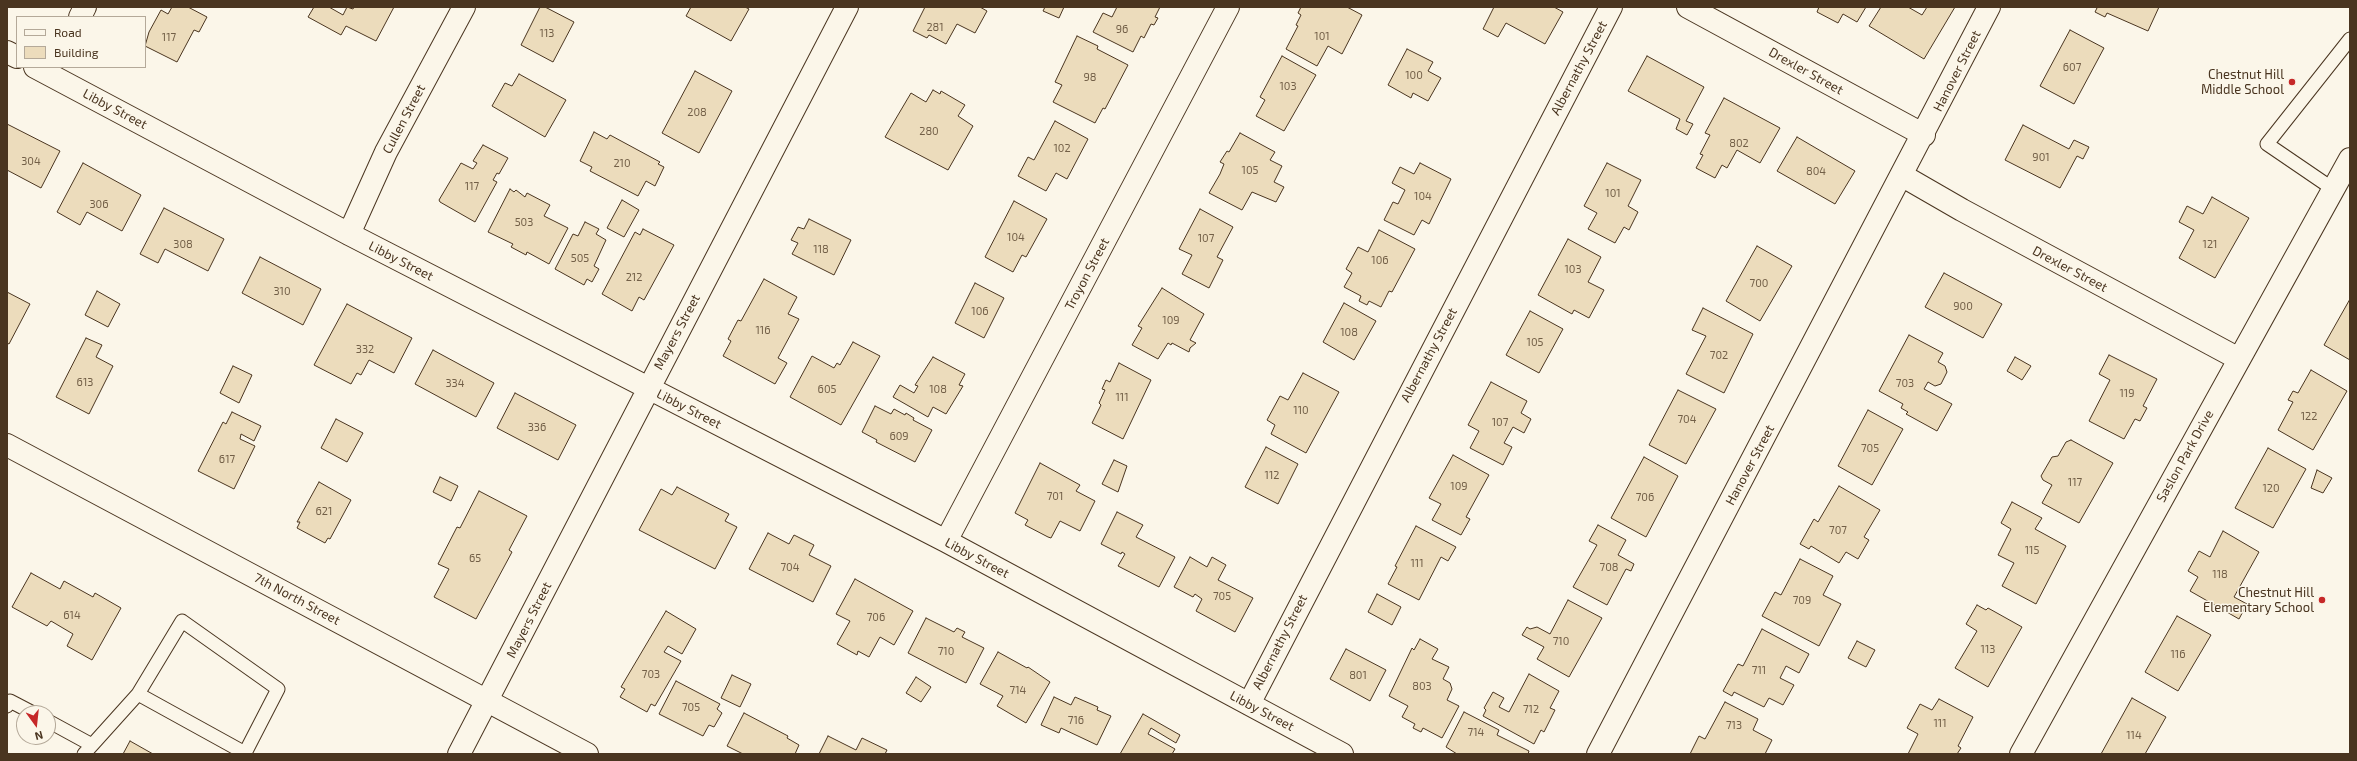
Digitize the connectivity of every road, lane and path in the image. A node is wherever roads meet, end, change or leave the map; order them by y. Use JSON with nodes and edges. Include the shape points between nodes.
{"nodes":[{"id":1,"x":85,"y":7,"type":"edge"},
{"id":2,"x":464,"y":7,"type":"edge"},
{"id":3,"x":847,"y":7,"type":"edge"},
{"id":4,"x":1228,"y":7,"type":"edge"},
{"id":5,"x":1611,"y":7,"type":"edge"},
{"id":6,"x":1688,"y":7,"type":"edge"},
{"id":7,"x":1989,"y":7,"type":"edge"},
{"id":8,"x":80,"y":16,"type":"edge"},
{"id":9,"x":2350,"y":39,"type":"edge"},
{"id":10,"x":7,"y":52,"type":"edge"},
{"id":11,"x":16,"y":56,"type":"edge"},
{"id":12,"x":47,"y":70,"type":"edge"},
{"id":13,"x":1924,"y":135,"type":"junction"},
{"id":14,"x":2350,"y":159,"type":"edge"},
{"id":15,"x":1903,"y":176,"type":"junction"},
{"id":16,"x":2333,"y":189,"type":"junction"},
{"id":17,"x":348,"y":234,"type":"junction"},
{"id":18,"x":2239,"y":359,"type":"junction"},
{"id":19,"x":648,"y":388,"type":"junction"},
{"id":20,"x":7,"y":445,"type":"edge"},
{"id":21,"x":946,"y":541,"type":"junction"},
{"id":22,"x":138,"y":694,"type":"junction"},
{"id":23,"x":488,"y":701,"type":"junction"},
{"id":24,"x":1248,"y":704,"type":"junction"},
{"id":25,"x":18,"y":705,"type":"edge"},
{"id":26,"x":7,"y":706,"type":"edge"},
{"id":27,"x":56,"y":727,"type":"edge"},
{"id":28,"x":88,"y":749,"type":"edge"},
{"id":29,"x":459,"y":754,"type":"edge"},
{"id":30,"x":587,"y":754,"type":"edge"},
{"id":31,"x":1342,"y":754,"type":"edge"},
{"id":32,"x":1598,"y":754,"type":"edge"},
{"id":33,"x":2021,"y":754,"type":"edge"}],
"edges":[{"from":1,"to":8,"type":"street"},
{"from":2,"to":17,"type":"street","name":"Cullen Street","via":[[386,152]]},
{"from":3,"to":19,"type":"street","name":"Mayers Street"},
{"from":4,"to":21,"type":"street","name":"Troyon Street"},
{"from":5,"to":24,"type":"street","name":"Albernathy Street"},
{"from":6,"to":13,"type":"street","name":"Drexler Street"},
{"from":7,"to":13,"type":"street","name":"Hanover Street"},
{"from":9,"to":16,"type":"lane","via":[[2267,144]]},
{"from":10,"to":11,"type":"street"},
{"from":12,"to":17,"type":"street","name":"Libby Street"},
{"from":13,"to":15,"type":"street","name":"Hanover Street"},
{"from":14,"to":16,"type":"street","name":"Saslon Park Drive"},
{"from":15,"to":18,"type":"street","name":"Drexler Street"},
{"from":15,"to":32,"type":"street","name":"Hanover Street"},
{"from":16,"to":18,"type":"street","name":"Saslon Park Drive"},
{"from":17,"to":19,"type":"street","name":"Libby Street"},
{"from":18,"to":33,"type":"street","name":"Saslon Park Drive"},
{"from":19,"to":21,"type":"street","name":"Libby Street"},
{"from":19,"to":23,"type":"street","name":"Mayers Street"},
{"from":20,"to":23,"type":"street","name":"7th North Street"},
{"from":21,"to":24,"type":"street","name":"Libby Street"},
{"from":22,"to":22,"type":"lane","via":[[182,622],[278,689],[245,753]]},
{"from":22,"to":28,"type":"lane"},
{"from":23,"to":29,"type":"street","name":"Mayers Street"},
{"from":23,"to":30,"type":"street","name":"7th North Street"},
{"from":24,"to":31,"type":"street","name":"Libby Street"},
{"from":25,"to":26,"type":"lane","via":[[10,701]]},
{"from":27,"to":28,"type":"lane"}]}
